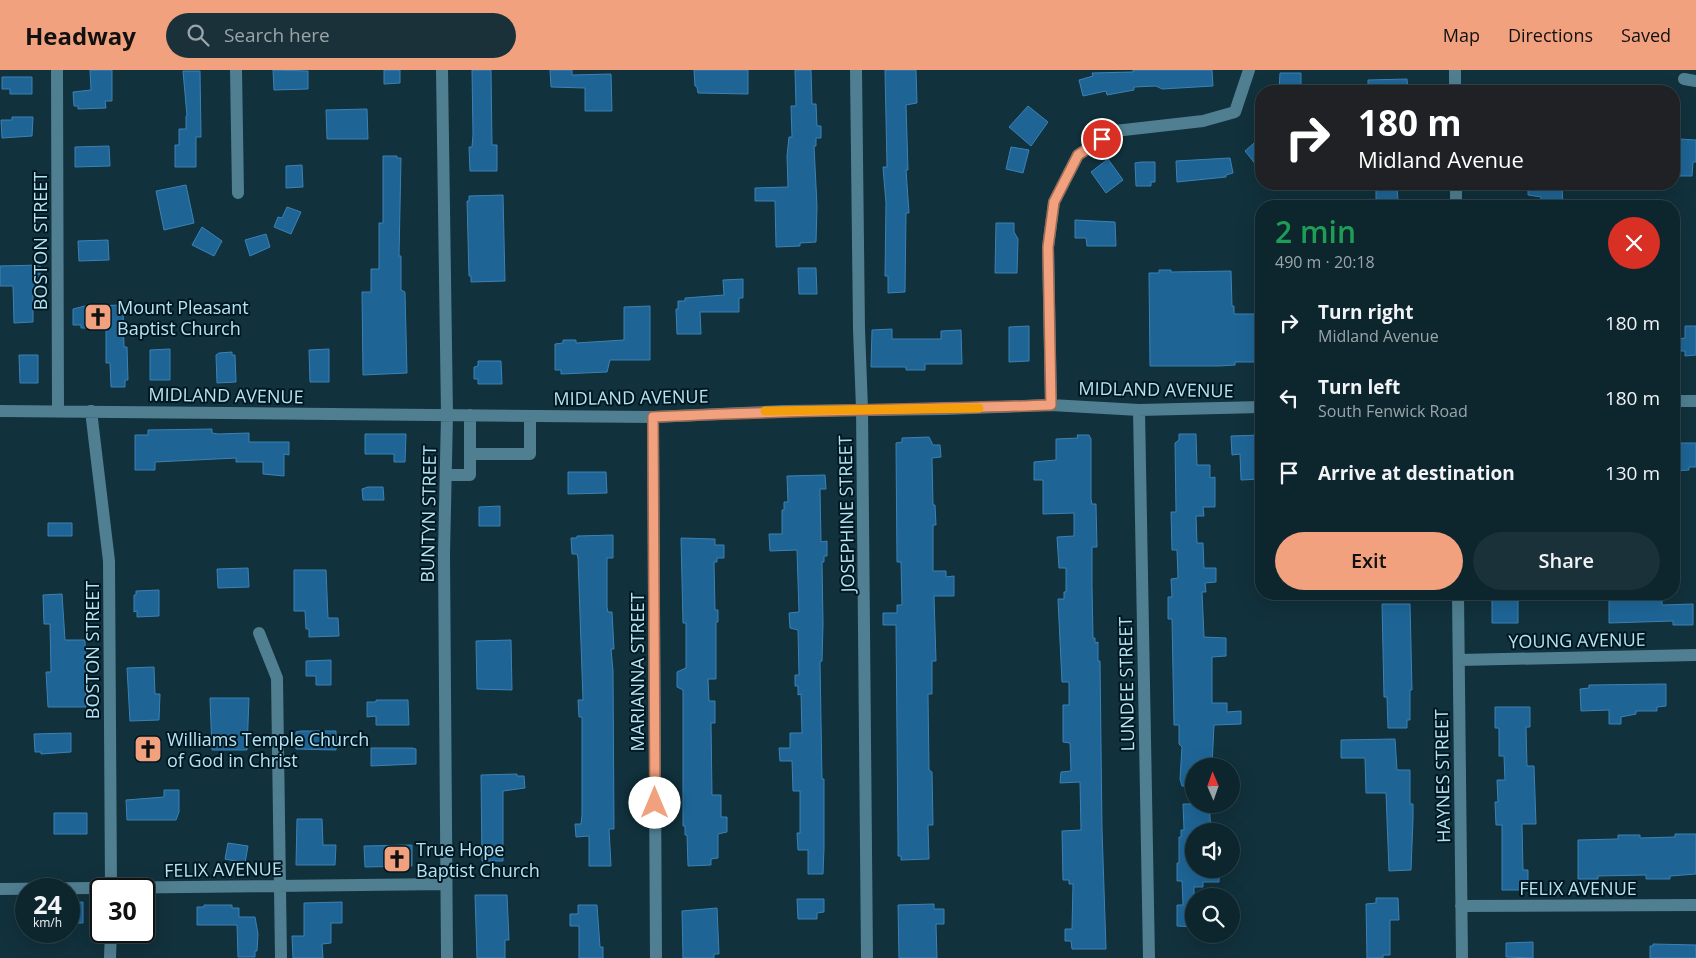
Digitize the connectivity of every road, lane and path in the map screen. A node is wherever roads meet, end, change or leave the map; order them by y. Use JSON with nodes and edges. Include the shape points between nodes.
{"nodes":[{"id":1,"x":56,"y":70,"type":"edge"},
{"id":2,"x":236,"y":70,"type":"edge"},
{"id":3,"x":442,"y":70,"type":"edge"},
{"id":4,"x":856,"y":70,"type":"edge"},
{"id":5,"x":1249,"y":70,"type":"edge"},
{"id":6,"x":1455,"y":70,"type":"edge"},
{"id":7,"x":1455,"y":85,"type":"edge"},
{"id":8,"x":238,"y":193,"type":"dead end"},
{"id":9,"x":1680,"y":401,"type":"edge"},
{"id":10,"x":1696,"y":401,"type":"edge"},
{"id":11,"x":1051,"y":405,"type":"junction"},
{"id":12,"x":1255,"y":407,"type":"edge"},
{"id":13,"x":862,"y":408,"type":"junction"},
{"id":14,"x":1139,"y":410,"type":"junction"},
{"id":15,"x":0,"y":411,"type":"edge"},
{"id":16,"x":58,"y":411,"type":"junction"},
{"id":17,"x":91,"y":411,"type":"junction"},
{"id":18,"x":447,"y":415,"type":"junction"},
{"id":19,"x":470,"y":415,"type":"junction"},
{"id":20,"x":530,"y":416,"type":"junction"},
{"id":21,"x":653,"y":417,"type":"junction"},
{"id":22,"x":470,"y":454,"type":"junction"},
{"id":23,"x":446,"y":475,"type":"junction"},
{"id":24,"x":1458,"y":600,"type":"edge"},
{"id":25,"x":259,"y":633,"type":"dead end"},
{"id":26,"x":1696,"y":655,"type":"edge"},
{"id":27,"x":1459,"y":660,"type":"junction"},
{"id":28,"x":111,"y":878,"type":"edge"},
{"id":29,"x":446,"y":884,"type":"junction"},
{"id":30,"x":280,"y":886,"type":"junction"},
{"id":31,"x":155,"y":887,"type":"edge"},
{"id":32,"x":90,"y":888,"type":"edge"},
{"id":33,"x":0,"y":889,"type":"edge"},
{"id":34,"x":1696,"y":905,"type":"edge"},
{"id":35,"x":1461,"y":906,"type":"junction"},
{"id":36,"x":110,"y":943,"type":"edge"},
{"id":37,"x":110,"y":958,"type":"edge"},
{"id":38,"x":280,"y":958,"type":"edge"},
{"id":39,"x":447,"y":958,"type":"edge"},
{"id":40,"x":656,"y":958,"type":"edge"},
{"id":41,"x":867,"y":958,"type":"edge"},
{"id":42,"x":1149,"y":958,"type":"edge"},
{"id":43,"x":1462,"y":958,"type":"edge"}],
"edges":[{"from":1,"to":16,"type":"street","name":"BOSTON STREET"},
{"from":2,"to":8,"type":"street"},
{"from":3,"to":18,"type":"street","name":"BUNTYN STREET"},
{"from":4,"to":13,"type":"street","name":"JOSEPHINE STREET"},
{"from":5,"to":11,"type":"street","via":[[1235,112],[1203,121],[1115,131],[1078,155],[1054,202],[1048,247]]},
{"from":6,"to":7,"type":"street"},
{"from":9,"to":10,"type":"street"},
{"from":11,"to":13,"type":"street","name":"MIDLAND AVENUE"},
{"from":11,"to":14,"type":"street","name":"MIDLAND AVENUE"},
{"from":12,"to":14,"type":"street","name":"MIDLAND AVENUE"},
{"from":13,"to":21,"type":"street","name":"MIDLAND AVENUE"},
{"from":13,"to":41,"type":"street","name":"JOSEPHINE STREET"},
{"from":14,"to":42,"type":"street","name":"LUNDEE STREET"},
{"from":15,"to":16,"type":"street","name":"MIDLAND AVENUE"},
{"from":16,"to":17,"type":"street","name":"MIDLAND AVENUE"},
{"from":17,"to":18,"type":"street","name":"MIDLAND AVENUE"},
{"from":17,"to":28,"type":"street","name":"BOSTON STREET","via":[[109,561]]},
{"from":18,"to":19,"type":"street","name":"MIDLAND AVENUE"},
{"from":18,"to":23,"type":"street","name":"BUNTYN STREET"},
{"from":19,"to":20,"type":"street","name":"MIDLAND AVENUE"},
{"from":19,"to":22,"type":"street"},
{"from":20,"to":21,"type":"street","name":"MIDLAND AVENUE"},
{"from":20,"to":22,"type":"street","via":[[530,454]]},
{"from":21,"to":40,"type":"street","name":"MARIANNA STREET"},
{"from":22,"to":23,"type":"street","via":[[470,475]]},
{"from":23,"to":29,"type":"street","name":"BUNTYN STREET"},
{"from":24,"to":27,"type":"street","name":"HAYNES STREET"},
{"from":25,"to":30,"type":"street","via":[[278,678]]},
{"from":26,"to":27,"type":"street","name":"YOUNG AVENUE"},
{"from":27,"to":35,"type":"street","name":"HAYNES STREET"},
{"from":29,"to":30,"type":"street","name":"FELIX AVENUE"},
{"from":29,"to":39,"type":"street","name":"BUNTYN STREET"},
{"from":30,"to":31,"type":"street","name":"FELIX AVENUE"},
{"from":30,"to":38,"type":"street"},
{"from":32,"to":33,"type":"street","name":"FELIX AVENUE"},
{"from":34,"to":35,"type":"street","name":"FELIX AVENUE"},
{"from":35,"to":43,"type":"street","name":"HAYNES STREET"},
{"from":36,"to":37,"type":"street"}]}
